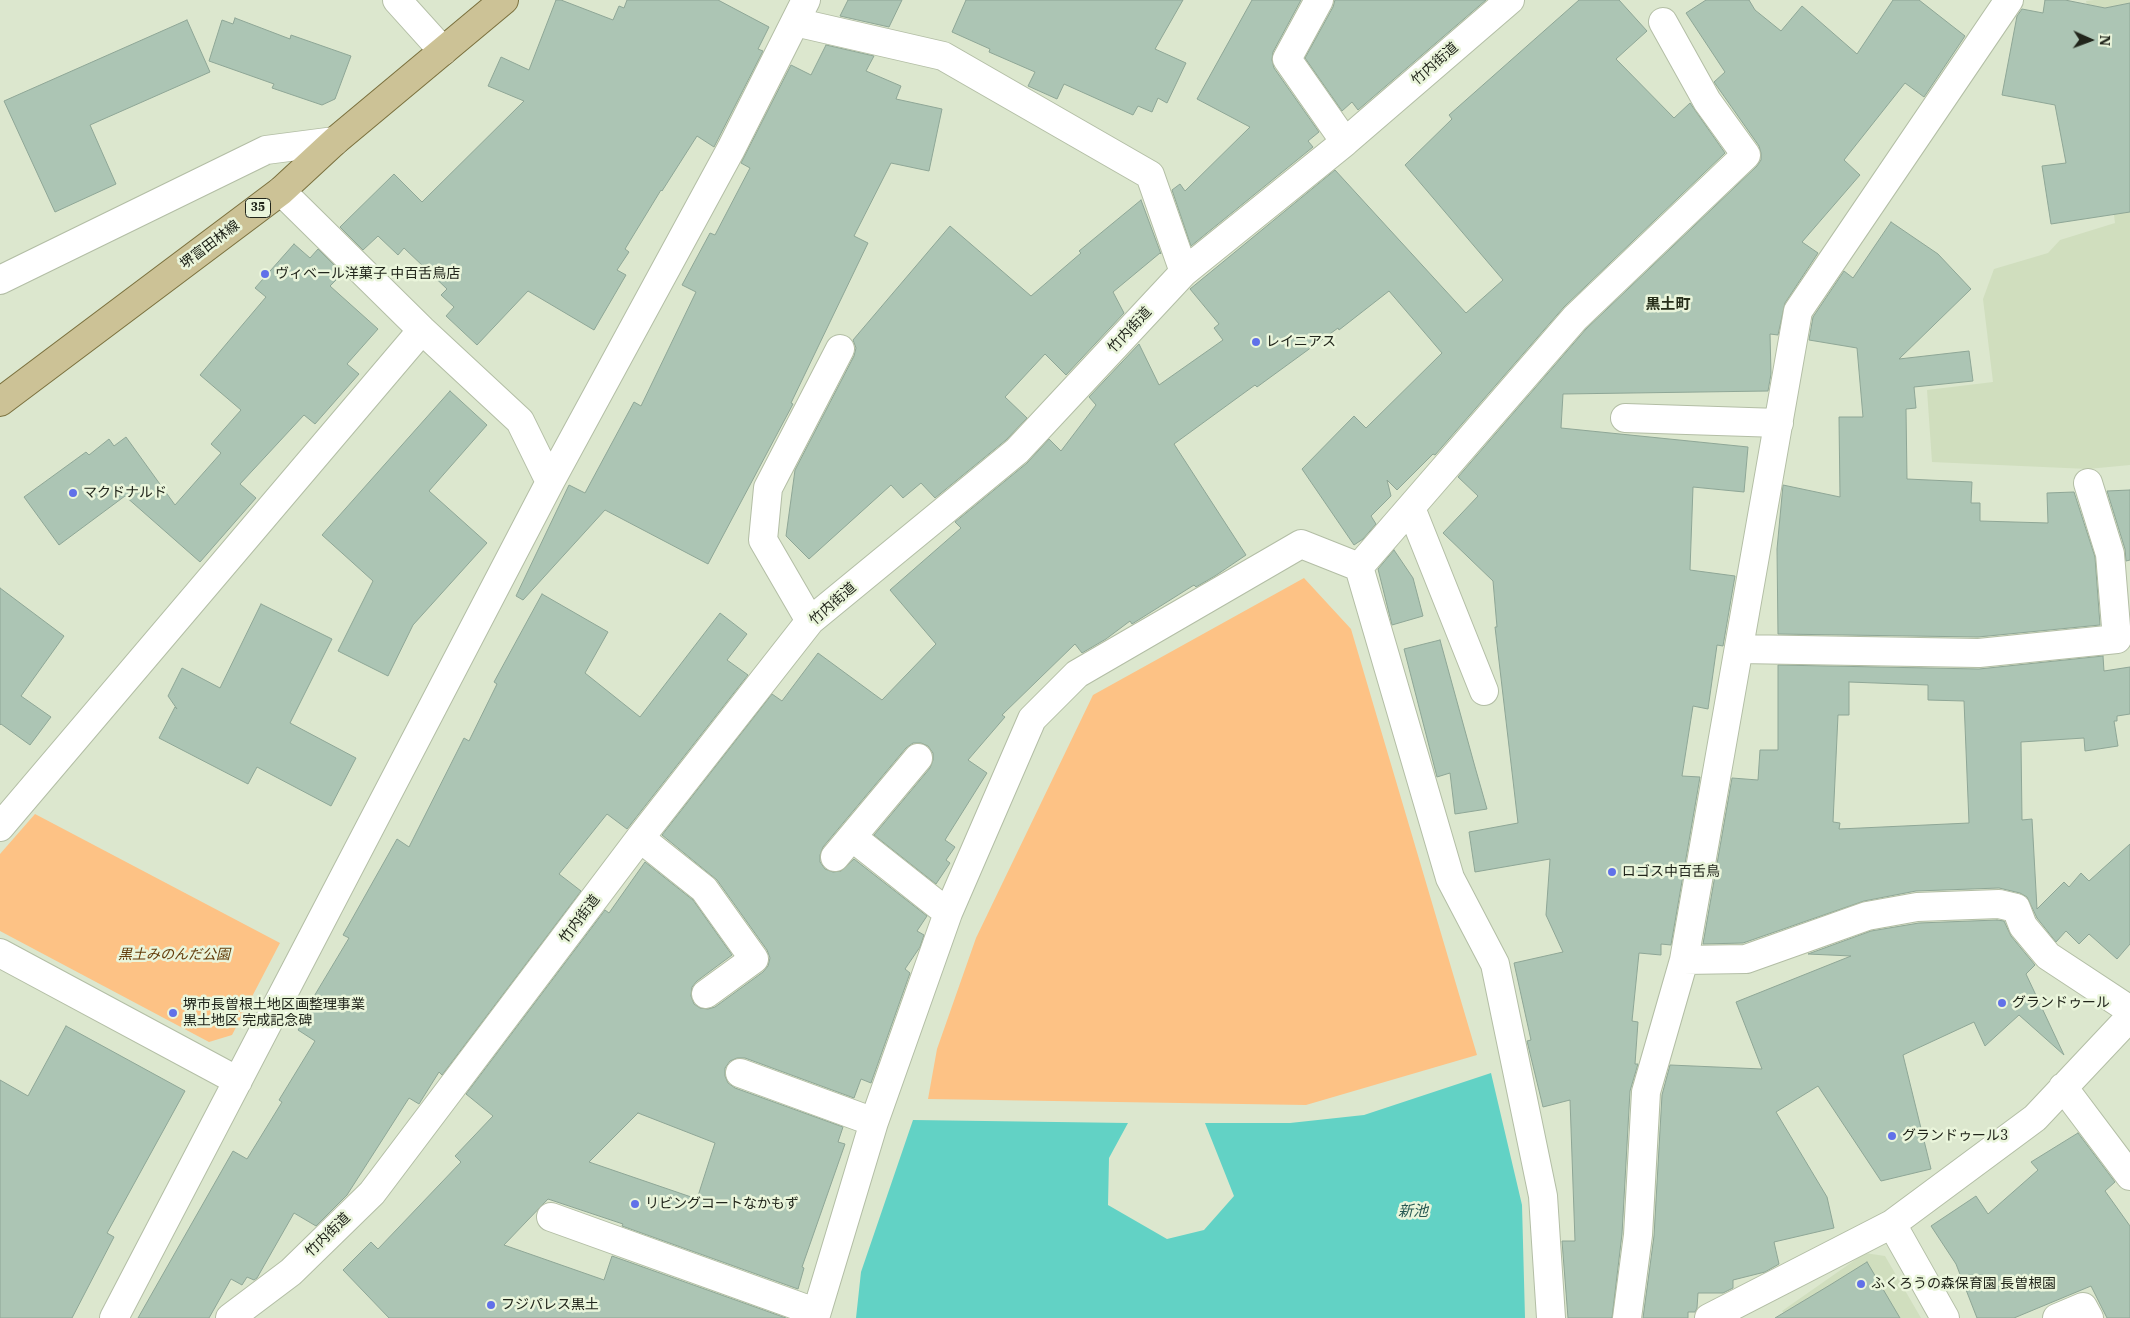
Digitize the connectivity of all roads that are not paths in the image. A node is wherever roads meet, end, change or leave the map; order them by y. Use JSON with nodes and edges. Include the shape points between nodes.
{"nodes":[{"id":1,"x":398,"y":0,"type":"edge"},
{"id":2,"x":504,"y":0,"type":"edge"},
{"id":3,"x":1319,"y":0,"type":"edge"},
{"id":4,"x":1510,"y":0,"type":"edge"},
{"id":5,"x":2009,"y":0,"type":"edge"},
{"id":6,"x":800,"y":11,"type":"edge"},
{"id":7,"x":1663,"y":22,"type":"dead end"},
{"id":8,"x":444,"y":51,"type":"junction"},
{"id":9,"x":335,"y":141,"type":"junction"},
{"id":10,"x":1345,"y":142,"type":"junction"},
{"id":11,"x":281,"y":191,"type":"junction"},
{"id":12,"x":1184,"y":272,"type":"junction"},
{"id":13,"x":0,"y":280,"type":"edge"},
{"id":14,"x":422,"y":330,"type":"junction"},
{"id":15,"x":840,"y":349,"type":"dead end"},
{"id":16,"x":0,"y":402,"type":"edge"},
{"id":17,"x":1625,"y":418,"type":"dead end"},
{"id":18,"x":1779,"y":423,"type":"junction"},
{"id":19,"x":550,"y":482,"type":"junction"},
{"id":20,"x":2088,"y":483,"type":"dead end"},
{"id":21,"x":1411,"y":508,"type":"junction"},
{"id":22,"x":1359,"y":567,"type":"junction"},
{"id":23,"x":810,"y":621,"type":"junction"},
{"id":24,"x":1739,"y":649,"type":"junction"},
{"id":25,"x":1484,"y":692,"type":"dead end"},
{"id":26,"x":918,"y":758,"type":"dead end"},
{"id":27,"x":0,"y":827,"type":"edge"},
{"id":28,"x":640,"y":838,"type":"junction"},
{"id":29,"x":948,"y":913,"type":"junction"},
{"id":30,"x":0,"y":953,"type":"edge"},
{"id":31,"x":1684,"y":960,"type":"junction"},
{"id":32,"x":706,"y":994,"type":"dead end"},
{"id":33,"x":2130,"y":1010,"type":"edge"},
{"id":34,"x":2130,"y":1017,"type":"edge"},
{"id":35,"x":740,"y":1074,"type":"dead end"},
{"id":36,"x":238,"y":1081,"type":"junction"},
{"id":37,"x":2064,"y":1087,"type":"junction"},
{"id":38,"x":874,"y":1122,"type":"junction"},
{"id":39,"x":2130,"y":1176,"type":"edge"},
{"id":40,"x":551,"y":1217,"type":"dead end"},
{"id":41,"x":1892,"y":1224,"type":"junction"},
{"id":42,"x":815,"y":1315,"type":"edge"},
{"id":43,"x":114,"y":1318,"type":"edge"},
{"id":44,"x":230,"y":1318,"type":"edge"},
{"id":45,"x":1551,"y":1318,"type":"edge"},
{"id":46,"x":1627,"y":1318,"type":"edge"},
{"id":47,"x":1709,"y":1318,"type":"edge"},
{"id":48,"x":1945,"y":1318,"type":"edge"},
{"id":49,"x":2057,"y":1318,"type":"edge"},
{"id":50,"x":2089,"y":1318,"type":"edge"}],
"edges":[{"from":1,"to":8,"type":"street"},
{"from":2,"to":8,"type":"main road","name":"堺富田林線","number":"35"},
{"from":3,"to":10,"type":"street","via":[[1287,59]]},
{"from":4,"to":10,"type":"street","name":"竹内街道"},
{"from":5,"to":18,"type":"street","via":[[1798,311]]},
{"from":6,"to":12,"type":"street","via":[[943,56],[1150,175]]},
{"from":6,"to":19,"type":"street","via":[[731,149]]},
{"from":7,"to":21,"type":"street","via":[[1707,101],[1746,155],[1575,318]]},
{"from":8,"to":9,"type":"main road","name":"堺富田林線","number":"35"},
{"from":9,"to":11,"type":"main road","name":"堺富田林線","number":"35"},
{"from":9,"to":13,"type":"street","via":[[266,150]]},
{"from":10,"to":12,"type":"street","name":"竹内街道"},
{"from":11,"to":14,"type":"street"},
{"from":11,"to":16,"type":"main road","name":"堺富田林線","number":"35"},
{"from":12,"to":23,"type":"street","name":"竹内街道","via":[[1018,450]]},
{"from":14,"to":19,"type":"street","via":[[520,421]]},
{"from":14,"to":27,"type":"street"},
{"from":15,"to":23,"type":"street","via":[[768,488],[763,540]]},
{"from":17,"to":18,"type":"street"},
{"from":18,"to":24,"type":"street"},
{"from":19,"to":36,"type":"street"},
{"from":20,"to":24,"type":"street","via":[[2110,554],[2117,639],[1979,653]]},
{"from":21,"to":22,"type":"street"},
{"from":21,"to":25,"type":"street"},
{"from":22,"to":29,"type":"street","via":[[1301,544],[1077,674],[1032,719]]},
{"from":22,"to":45,"type":"street","via":[[1450,878],[1495,964],[1544,1196]]},
{"from":23,"to":28,"type":"street","name":"竹内街道"},
{"from":24,"to":31,"type":"street"},
{"from":26,"to":29,"type":"street","via":[[843,847]]},
{"from":28,"to":32,"type":"street","via":[[704,889],[754,959]]},
{"from":28,"to":44,"type":"street","name":"竹内街道","via":[[372,1192],[291,1272]]},
{"from":29,"to":38,"type":"street"},
{"from":30,"to":36,"type":"street"},
{"from":31,"to":33,"type":"street","via":[[1746,959],[1867,916],[1917,907],[1999,904],[2016,908],[2023,926],[2048,956]]},
{"from":31,"to":46,"type":"street","via":[[1646,1092],[1638,1235]]},
{"from":34,"to":37,"type":"street"},
{"from":35,"to":38,"type":"street"},
{"from":36,"to":43,"type":"street"},
{"from":37,"to":39,"type":"street"},
{"from":37,"to":41,"type":"street","via":[[2035,1118]]},
{"from":38,"to":42,"type":"street"},
{"from":40,"to":42,"type":"street"},
{"from":41,"to":47,"type":"street"},
{"from":41,"to":48,"type":"street"},
{"from":49,"to":50,"type":"street","via":[[2083,1307]]}]}
